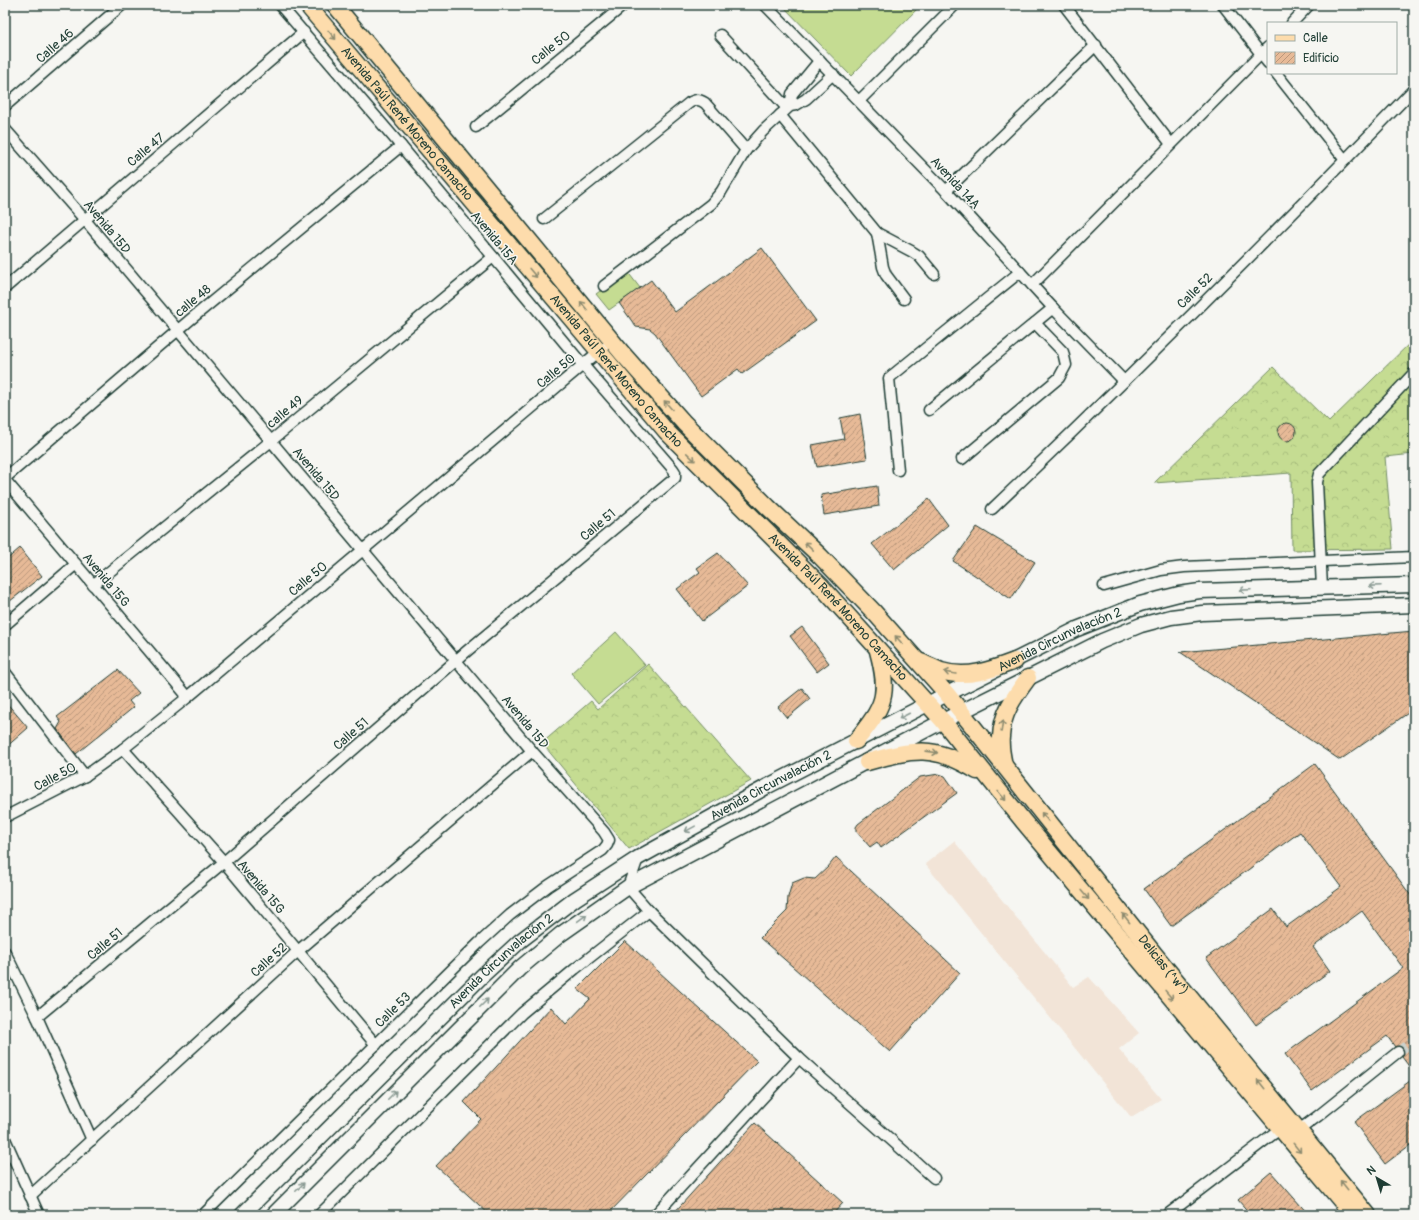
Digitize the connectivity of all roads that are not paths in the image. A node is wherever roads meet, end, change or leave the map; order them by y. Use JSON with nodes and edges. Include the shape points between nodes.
{"nodes":[{"id":1,"x":122,"y":5,"type":"edge"},
{"id":2,"x":280,"y":5,"type":"edge"},
{"id":3,"x":307,"y":5,"type":"edge"},
{"id":4,"x":335,"y":5,"type":"edge"},
{"id":5,"x":624,"y":5,"type":"edge"},
{"id":6,"x":765,"y":5,"type":"edge"},
{"id":7,"x":955,"y":5,"type":"edge"},
{"id":8,"x":1064,"y":5,"type":"edge"},
{"id":9,"x":1223,"y":5,"type":"edge"},
{"id":10,"x":1309,"y":5,"type":"edge"},
{"id":11,"x":1293,"y":22,"type":"edge"},
{"id":12,"x":304,"y":32,"type":"junction"},
{"id":13,"x":720,"y":36,"type":"dead end"},
{"id":14,"x":1096,"y":45,"type":"junction"},
{"id":15,"x":1264,"y":51,"type":"edge"},
{"id":16,"x":820,"y":60,"type":"junction"},
{"id":17,"x":833,"y":74,"type":"junction"},
{"id":18,"x":1277,"y":74,"type":"edge"},
{"id":19,"x":1414,"y":89,"type":"edge"},
{"id":20,"x":859,"y":101,"type":"junction"},
{"id":21,"x":5,"y":106,"type":"edge"},
{"id":22,"x":786,"y":110,"type":"junction"},
{"id":23,"x":476,"y":127,"type":"dead end"},
{"id":24,"x":5,"y":129,"type":"edge"},
{"id":25,"x":1171,"y":144,"type":"junction"},
{"id":26,"x":401,"y":146,"type":"junction"},
{"id":27,"x":746,"y":150,"type":"junction"},
{"id":28,"x":1345,"y":160,"type":"junction"},
{"id":29,"x":946,"y":191,"type":"junction"},
{"id":30,"x":544,"y":219,"type":"dead end"},
{"id":31,"x":85,"y":220,"type":"junction"},
{"id":32,"x":877,"y":233,"type":"junction"},
{"id":33,"x":493,"y":257,"type":"junction"},
{"id":34,"x":1020,"y":272,"type":"junction"},
{"id":35,"x":934,"y":274,"type":"dead end"},
{"id":36,"x":604,"y":286,"type":"dead end"},
{"id":37,"x":1032,"y":286,"type":"junction"},
{"id":38,"x":5,"y":288,"type":"edge"},
{"id":39,"x":904,"y":299,"type":"dead end"},
{"id":40,"x":1053,"y":308,"type":"junction"},
{"id":41,"x":1035,"y":323,"type":"junction"},
{"id":42,"x":178,"y":331,"type":"junction"},
{"id":43,"x":612,"y":340,"type":"junction"},
{"id":44,"x":599,"y":351,"type":"junction"},
{"id":45,"x":583,"y":365,"type":"junction"},
{"id":46,"x":1414,"y":373,"type":"edge"},
{"id":47,"x":1124,"y":381,"type":"junction"},
{"id":48,"x":930,"y":410,"type":"dead end"},
{"id":49,"x":271,"y":441,"type":"junction"},
{"id":50,"x":962,"y":459,"type":"dead end"},
{"id":51,"x":674,"y":469,"type":"joint"},
{"id":52,"x":898,"y":470,"type":"dead end"},
{"id":53,"x":5,"y":479,"type":"edge"},
{"id":54,"x":992,"y":509,"type":"dead end"},
{"id":55,"x":363,"y":550,"type":"junction"},
{"id":56,"x":1414,"y":557,"type":"edge"},
{"id":57,"x":1321,"y":561,"type":"junction"},
{"id":58,"x":76,"y":564,"type":"junction"},
{"id":59,"x":1414,"y":584,"type":"edge"},
{"id":60,"x":93,"y":585,"type":"junction"},
{"id":61,"x":1104,"y":586,"type":"dead end"},
{"id":62,"x":1322,"y":588,"type":"junction"},
{"id":63,"x":1414,"y":605,"type":"edge"},
{"id":64,"x":5,"y":625,"type":"edge"},
{"id":65,"x":877,"y":648,"type":"junction"},
{"id":66,"x":915,"y":659,"type":"junction"},
{"id":67,"x":456,"y":660,"type":"junction"},
{"id":68,"x":1015,"y":661,"type":"junction"},
{"id":69,"x":5,"y":672,"type":"edge"},
{"id":70,"x":1028,"y":678,"type":"junction"},
{"id":71,"x":947,"y":694,"type":"junction"},
{"id":72,"x":188,"y":697,"type":"junction"},
{"id":73,"x":927,"y":704,"type":"junction"},
{"id":74,"x":961,"y":712,"type":"junction"},
{"id":75,"x":943,"y":721,"type":"junction"},
{"id":76,"x":856,"y":741,"type":"junction"},
{"id":77,"x":123,"y":749,"type":"junction"},
{"id":78,"x":532,"y":751,"type":"junction"},
{"id":79,"x":867,"y":762,"type":"junction"},
{"id":80,"x":1004,"y":765,"type":"junction"},
{"id":81,"x":984,"y":775,"type":"junction"},
{"id":82,"x":85,"y":776,"type":"junction"},
{"id":83,"x":5,"y":817,"type":"edge"},
{"id":84,"x":607,"y":836,"type":"joint"},
{"id":85,"x":638,"y":858,"type":"junction"},
{"id":86,"x":224,"y":862,"type":"junction"},
{"id":87,"x":628,"y":887,"type":"junction"},
{"id":88,"x":649,"y":910,"type":"junction"},
{"id":89,"x":298,"y":951,"type":"junction"},
{"id":90,"x":5,"y":952,"type":"edge"},
{"id":91,"x":37,"y":1018,"type":"junction"},
{"id":92,"x":376,"y":1045,"type":"junction"},
{"id":93,"x":1398,"y":1052,"type":"tunnel mouth"},
{"id":94,"x":799,"y":1058,"type":"junction"},
{"id":95,"x":1281,"y":1128,"type":"junction"},
{"id":96,"x":1298,"y":1130,"type":"junction"},
{"id":97,"x":5,"y":1139,"type":"edge"},
{"id":98,"x":92,"y":1140,"type":"junction"},
{"id":99,"x":934,"y":1178,"type":"dead end"},
{"id":100,"x":30,"y":1196,"type":"junction"},
{"id":101,"x":39,"y":1215,"type":"edge"},
{"id":102,"x":203,"y":1215,"type":"edge"},
{"id":103,"x":242,"y":1215,"type":"edge"},
{"id":104,"x":273,"y":1215,"type":"edge"},
{"id":105,"x":319,"y":1215,"type":"edge"},
{"id":106,"x":655,"y":1215,"type":"edge"},
{"id":107,"x":1167,"y":1215,"type":"edge"},
{"id":108,"x":1353,"y":1215,"type":"edge"},
{"id":109,"x":1368,"y":1215,"type":"edge"}],
"edges":[{"from":1,"to":21,"type":"street","name":"Calle 46"},
{"from":2,"to":12,"type":"street","name":"Avenida 15A"},
{"from":3,"to":44,"type":"main road","name":"Avenida Paúl René Moreno Camacho","one_way":true},
{"from":43,"to":4,"type":"main road","name":"Avenida Paúl René Moreno Camacho","one_way":true},
{"from":5,"to":23,"type":"street","name":"Calle 50"},
{"from":6,"to":16,"type":"street","name":"Avenida 14A"},
{"from":7,"to":20,"type":"street"},
{"from":8,"to":14,"type":"street"},
{"from":9,"to":15,"type":"street"},
{"from":10,"to":11,"type":"street"},
{"from":12,"to":26,"type":"street","name":"Avenida 15A"},
{"from":12,"to":31,"type":"street","name":"Calle 47"},
{"from":13,"to":22,"type":"street"},
{"from":14,"to":25,"type":"street"},
{"from":14,"to":29,"type":"street"},
{"from":15,"to":25,"type":"street"},
{"from":16,"to":17,"type":"street","name":"Avenida 14A"},
{"from":16,"to":22,"type":"street","via":[[792,94]]},
{"from":17,"to":20,"type":"street","name":"Avenida 14A"},
{"from":17,"to":22,"type":"street","via":[[806,99]]},
{"from":18,"to":28,"type":"street"},
{"from":19,"to":28,"type":"street","name":"Calle 52"},
{"from":20,"to":29,"type":"street","name":"Avenida 14A"},
{"from":22,"to":27,"type":"street"},
{"from":22,"to":32,"type":"street"},
{"from":24,"to":31,"type":"street","name":"Avenida 15D"},
{"from":25,"to":37,"type":"street"},
{"from":26,"to":33,"type":"street","name":"Avenida 15A"},
{"from":26,"to":42,"type":"street","name":"calle 48"},
{"from":27,"to":30,"type":"street","via":[[706,103],[694,100]]},
{"from":27,"to":36,"type":"street","via":[[711,204]]},
{"from":28,"to":47,"type":"street","name":"Calle 52"},
{"from":29,"to":34,"type":"street","name":"Avenida 14A"},
{"from":31,"to":38,"type":"street","name":"Calle 47"},
{"from":31,"to":42,"type":"street","name":"Avenida 15D"},
{"from":32,"to":35,"type":"street","via":[[918,256]]},
{"from":32,"to":39,"type":"street","via":[[883,267]]},
{"from":33,"to":45,"type":"street","name":"Avenida 15A"},
{"from":33,"to":49,"type":"street","name":"calle 49"},
{"from":34,"to":37,"type":"street","name":"Avenida 14A"},
{"from":34,"to":52,"type":"street","via":[[889,378]]},
{"from":37,"to":40,"type":"street","name":"Avenida 14A"},
{"from":40,"to":41,"type":"street"},
{"from":40,"to":47,"type":"street","name":"Avenida 14A"},
{"from":41,"to":48,"type":"street"},
{"from":41,"to":50,"type":"street","via":[[1063,352],[1066,365],[1059,378]]},
{"from":42,"to":49,"type":"street","name":"Avenida 15D"},
{"from":42,"to":53,"type":"street","name":"calle 48"},
{"from":43,"to":44,"type":"street","name":"Calle 50"},
{"from":66,"to":43,"type":"main road","name":"Avenida Paúl René Moreno Camacho","one_way":true,"via":[[820,556],[684,423]]},
{"from":44,"to":45,"type":"street","name":"Calle 50"},
{"from":44,"to":65,"type":"main road","name":"Avenida Paúl René Moreno Camacho","one_way":true,"via":[[680,445],[811,576]]},
{"from":45,"to":51,"type":"street","name":"Avenida 15A"},
{"from":45,"to":55,"type":"street","name":"Calle 50"},
{"from":46,"to":57,"type":"street","via":[[1319,474],[1317,482]]},
{"from":47,"to":54,"type":"street","name":"Calle 52"},
{"from":49,"to":55,"type":"street","name":"Avenida 15D"},
{"from":49,"to":60,"type":"street","name":"calle 49"},
{"from":51,"to":67,"type":"street","name":"Calle 51","via":[[675,478]]},
{"from":53,"to":58,"type":"street","name":"Avenida 15G"},
{"from":55,"to":67,"type":"street","name":"Avenida 15D"},
{"from":55,"to":72,"type":"street","name":"Calle 50"},
{"from":56,"to":57,"type":"street"},
{"from":57,"to":61,"type":"street","via":[[1184,567],[1161,570]]},
{"from":57,"to":62,"type":"street"},
{"from":58,"to":60,"type":"street","name":"Avenida 15G"},
{"from":58,"to":64,"type":"street"},
{"from":59,"to":62,"type":"main road","name":"Avenida Circunvalación 2","one_way":true},
{"from":60,"to":72,"type":"street","name":"Avenida 15G"},
{"from":62,"to":68,"type":"main road","name":"Avenida Circunvalación 2","one_way":true,"via":[[1200,592],[1160,598],[1077,629]]},
{"from":63,"to":70,"type":"main road","name":"Avenida Circunvalación 2","via":[[1202,613],[1171,617],[1141,625],[1102,641]]},
{"from":65,"to":73,"type":"main road","name":"Avenida Paúl René Moreno Camacho"},
{"from":65,"to":76,"type":"main road","via":[[884,672],[882,702],[874,718]]},
{"from":68,"to":66,"type":"main road","one_way":true,"via":[[987,672],[955,674],[941,671]]},
{"from":66,"to":71,"type":"main road","name":"Avenida Paúl René Moreno Camacho"},
{"from":67,"to":78,"type":"street","name":"Avenida 15D"},
{"from":67,"to":86,"type":"street","name":"Calle 51"},
{"from":68,"to":71,"type":"main road","name":"Avenida Circunvalación 2"},
{"from":69,"to":82,"type":"street"},
{"from":70,"to":74,"type":"main road","name":"Avenida Circunvalación 2"},
{"from":80,"to":70,"type":"main road","one_way":true,"via":[[1000,738],[1002,721],[1013,698]]},
{"from":71,"to":73,"type":"main road","name":"Avenida Circunvalación 2"},
{"from":71,"to":74,"type":"main road","name":"Avenida Paúl René Moreno Camacho"},
{"from":72,"to":77,"type":"street","name":"Calle 50"},
{"from":73,"to":75,"type":"main road","name":"Avenida Paúl René Moreno Camacho"},
{"from":73,"to":76,"type":"main road","name":"Avenida Circunvalación 2","one_way":true},
{"from":74,"to":75,"type":"main road","name":"Avenida Circunvalación 2"},
{"from":74,"to":80,"type":"main road","name":"Delicias (^w^)"},
{"from":75,"to":79,"type":"main road","name":"Avenida Circunvalación 2"},
{"from":75,"to":81,"type":"main road","name":"Delicias (^w^)"},
{"from":76,"to":85,"type":"main road","name":"Avenida Circunvalación 2","one_way":true},
{"from":77,"to":82,"type":"street","name":"Calle 50"},
{"from":77,"to":86,"type":"street","name":"Avenida 15G"},
{"from":78,"to":84,"type":"street","name":"Avenida 15D"},
{"from":78,"to":89,"type":"street","name":"Calle 52"},
{"from":79,"to":81,"type":"main road","one_way":true,"via":[[900,753],[929,751],[958,759]]},
{"from":79,"to":87,"type":"main road","name":"Avenida Circunvalación 2"},
{"from":96,"to":80,"type":"main road","name":"Delicias (^w^)","one_way":true},
{"from":81,"to":95,"type":"main road","name":"Delicias (^w^)","one_way":true},
{"from":82,"to":83,"type":"street","name":"Calle 50"},
{"from":84,"to":92,"type":"street","name":"Calle 53","via":[[609,840],[603,850],[548,886],[510,915]]},
{"from":85,"to":87,"type":"street"},
{"from":85,"to":103,"type":"main road","name":"Avenida Circunvalación 2","via":[[574,899],[503,956]]},
{"from":86,"to":89,"type":"street","name":"Avenida 15G"},
{"from":86,"to":91,"type":"street","name":"Calle 51"},
{"from":87,"to":88,"type":"street"},
{"from":104,"to":87,"type":"main road","name":"Avenida Circunvalación 2","one_way":true,"via":[[525,964],[561,934]]},
{"from":88,"to":94,"type":"street"},
{"from":88,"to":105,"type":"street","via":[[522,1012]]},
{"from":89,"to":92,"type":"street","name":"Avenida 15G"},
{"from":89,"to":98,"type":"street","name":"Calle 52"},
{"from":90,"to":91,"type":"street"},
{"from":91,"to":98,"type":"street"},
{"from":92,"to":102,"type":"street","name":"Calle 53"},
{"from":93,"to":96,"type":"street"},
{"from":94,"to":99,"type":"street"},
{"from":94,"to":106,"type":"street"},
{"from":95,"to":107,"type":"street"},
{"from":95,"to":108,"type":"main road","name":"Delicias (^w^)","one_way":true},
{"from":109,"to":96,"type":"main road","name":"Delicias (^w^)","one_way":true},
{"from":97,"to":100,"type":"street"},
{"from":98,"to":100,"type":"street","name":"Calle 52"},
{"from":100,"to":101,"type":"street"}]}
